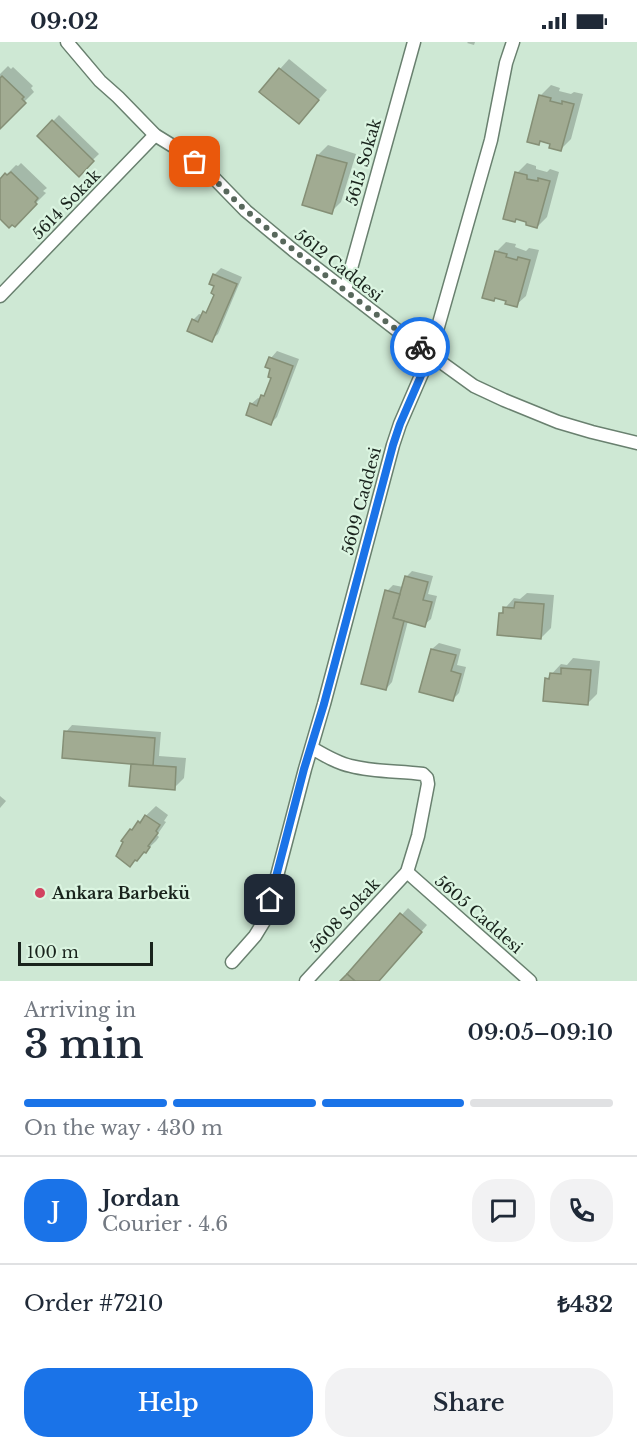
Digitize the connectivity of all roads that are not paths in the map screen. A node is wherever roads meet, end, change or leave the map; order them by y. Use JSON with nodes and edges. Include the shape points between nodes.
{"nodes":[{"id":1,"x":67,"y":42,"type":"edge"},
{"id":2,"x":414,"y":42,"type":"edge"},
{"id":3,"x":513,"y":42,"type":"edge"},
{"id":4,"x":155,"y":135,"type":"junction"},
{"id":5,"x":345,"y":290,"type":"junction"},
{"id":6,"x":0,"y":296,"type":"edge"},
{"id":7,"x":430,"y":355,"type":"junction"},
{"id":8,"x":637,"y":443,"type":"edge"},
{"id":9,"x":312,"y":748,"type":"junction"},
{"id":10,"x":406,"y":872,"type":"junction"},
{"id":11,"x":232,"y":962,"type":"dead end"},
{"id":12,"x":306,"y":981,"type":"edge"},
{"id":13,"x":531,"y":981,"type":"edge"}],
"edges":[{"from":1,"to":4,"type":"street","name":"5612 Caddesi"},
{"from":2,"to":5,"type":"street","name":"5615 Sokak"},
{"from":3,"to":7,"type":"street","name":"5609 Caddesi","via":[[488,152]]},
{"from":4,"to":5,"type":"street","name":"5612 Caddesi","via":[[210,174],[246,211]]},
{"from":4,"to":6,"type":"street","name":"5614 Sokak"},
{"from":5,"to":7,"type":"street","name":"5612 Caddesi"},
{"from":7,"to":8,"type":"street","name":"5612 Caddesi","via":[[474,386],[504,400],[558,422]]},
{"from":7,"to":9,"type":"street","name":"5609 Caddesi","via":[[400,424]]},
{"from":9,"to":10,"type":"street","via":[[350,766],[423,774],[427,778],[418,836]]},
{"from":9,"to":11,"type":"street","name":"5609 Caddesi","via":[[266,918]]},
{"from":10,"to":12,"type":"street","name":"5608 Sokak"},
{"from":10,"to":13,"type":"street","name":"5605 Caddesi"}]}
